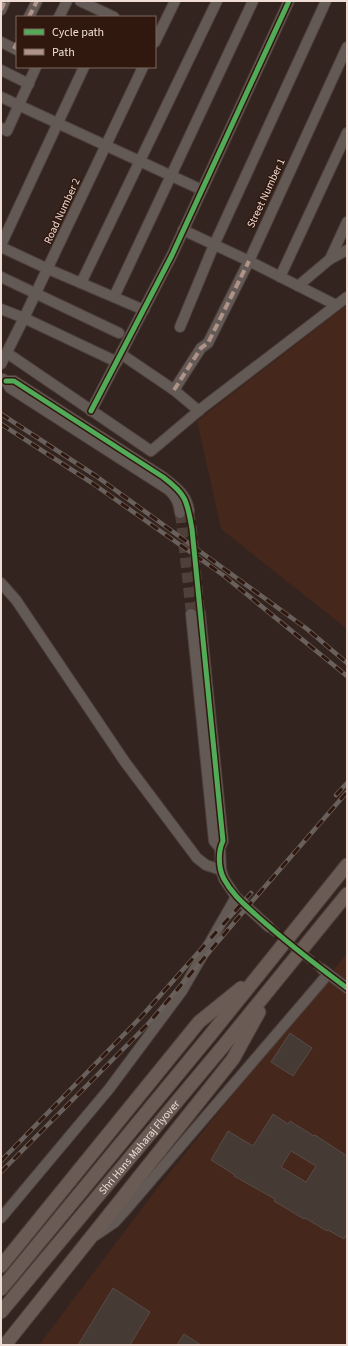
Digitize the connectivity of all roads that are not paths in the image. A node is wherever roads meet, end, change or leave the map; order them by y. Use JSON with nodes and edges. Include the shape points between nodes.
{"nodes":[{"id":1,"x":5,"y":1,"type":"edge"},
{"id":2,"x":37,"y":1,"type":"edge"},
{"id":3,"x":67,"y":1,"type":"edge"},
{"id":4,"x":80,"y":1,"type":"edge"},
{"id":5,"x":217,"y":1,"type":"edge"},
{"id":6,"x":253,"y":1,"type":"edge"},
{"id":7,"x":289,"y":1,"type":"edge"},
{"id":8,"x":326,"y":1,"type":"edge"},
{"id":9,"x":173,"y":2,"type":"edge"},
{"id":10,"x":1,"y":10,"type":"edge"},
{"id":11,"x":30,"y":16,"type":"edge"},
{"id":12,"x":60,"y":16,"type":"edge"},
{"id":13,"x":110,"y":16,"type":"edge"},
{"id":14,"x":156,"y":39,"type":"edge"},
{"id":15,"x":1,"y":42,"type":"edge"},
{"id":16,"x":16,"y":47,"type":"edge"},
{"id":17,"x":347,"y":47,"type":"edge"},
{"id":18,"x":36,"y":68,"type":"edge"},
{"id":19,"x":84,"y":68,"type":"edge"},
{"id":20,"x":143,"y":68,"type":"edge"},
{"id":21,"x":1,"y":70,"type":"edge"},
{"id":22,"x":29,"y":84,"type":"junction"},
{"id":23,"x":1,"y":97,"type":"edge"},
{"id":24,"x":19,"y":105,"type":"junction"},
{"id":25,"x":57,"y":123,"type":"junction"},
{"id":26,"x":1,"y":128,"type":"edge"},
{"id":27,"x":347,"y":133,"type":"edge"},
{"id":28,"x":106,"y":146,"type":"junction"},
{"id":29,"x":140,"y":161,"type":"junction"},
{"id":30,"x":171,"y":176,"type":"junction"},
{"id":31,"x":202,"y":190,"type":"junction"},
{"id":32,"x":347,"y":222,"type":"edge"},
{"id":33,"x":183,"y":230,"type":"junction"},
{"id":34,"x":214,"y":245,"type":"junction"},
{"id":35,"x":1,"y":246,"type":"edge"},
{"id":36,"x":347,"y":250,"type":"edge"},
{"id":37,"x":330,"y":259,"type":"junction"},
{"id":38,"x":248,"y":261,"type":"junction"},
{"id":39,"x":48,"y":269,"type":"junction"},
{"id":40,"x":1,"y":277,"type":"edge"},
{"id":41,"x":280,"y":277,"type":"junction"},
{"id":42,"x":81,"y":283,"type":"junction"},
{"id":43,"x":298,"y":286,"type":"junction"},
{"id":44,"x":36,"y":293,"type":"junction"},
{"id":45,"x":347,"y":297,"type":"edge"},
{"id":46,"x":114,"y":298,"type":"junction"},
{"id":47,"x":336,"y":305,"type":"junction"},
{"id":48,"x":1,"y":308,"type":"edge"},
{"id":49,"x":144,"y":310,"type":"junction"},
{"id":50,"x":24,"y":318,"type":"junction"},
{"id":51,"x":180,"y":327,"type":"dead end"},
{"id":52,"x":119,"y":333,"type":"dead end"},
{"id":53,"x":7,"y":353,"type":"junction"},
{"id":54,"x":119,"y":358,"type":"junction"},
{"id":55,"x":1,"y":364,"type":"edge"},
{"id":56,"x":3,"y":379,"type":"edge"},
{"id":57,"x":174,"y":390,"type":"junction"},
{"id":58,"x":91,"y":411,"type":"junction"},
{"id":59,"x":199,"y":411,"type":"junction"},
{"id":60,"x":185,"y":512,"type":"tunnel mouth"},
{"id":61,"x":1,"y":583,"type":"edge"},
{"id":62,"x":196,"y":613,"type":"tunnel mouth"},
{"id":63,"x":347,"y":865,"type":"edge"},
{"id":64,"x":221,"y":870,"type":"junction"},
{"id":65,"x":347,"y":894,"type":"edge"},
{"id":66,"x":236,"y":897,"type":"junction"},
{"id":67,"x":269,"y":927,"type":"tunnel mouth"},
{"id":68,"x":262,"y":971,"type":"junction"},
{"id":69,"x":276,"y":981,"type":"junction"},
{"id":70,"x":347,"y":988,"type":"edge"},
{"id":71,"x":1,"y":1218,"type":"edge"},
{"id":72,"x":88,"y":1241,"type":"junction"},
{"id":73,"x":1,"y":1266,"type":"edge"},
{"id":74,"x":1,"y":1289,"type":"edge"},
{"id":75,"x":1,"y":1312,"type":"edge"},
{"id":76,"x":5,"y":1345,"type":"edge"}],
"edges":[{"from":1,"to":10,"type":"street"},
{"from":2,"to":11,"type":"street"},
{"from":3,"to":12,"type":"street"},
{"from":4,"to":13,"type":"street"},
{"from":5,"to":29,"type":"street"},
{"from":6,"to":30,"type":"street"},
{"from":7,"to":31,"type":"street"},
{"from":8,"to":34,"type":"street"},
{"from":9,"to":14,"type":"street"},
{"from":15,"to":16,"type":"street"},
{"from":17,"to":38,"type":"street","name":"Street Number 1"},
{"from":18,"to":22,"type":"street"},
{"from":19,"to":25,"type":"street"},
{"from":20,"to":28,"type":"street","name":"Road Number 2"},
{"from":21,"to":22,"type":"street"},
{"from":22,"to":24,"type":"street"},
{"from":23,"to":24,"type":"street"},
{"from":24,"to":25,"type":"street"},
{"from":24,"to":26,"type":"street","via":[[7,131]]},
{"from":25,"to":28,"type":"street"},
{"from":25,"to":35,"type":"street"},
{"from":27,"to":41,"type":"street"},
{"from":28,"to":29,"type":"street"},
{"from":28,"to":39,"type":"street","name":"Road Number 2"},
{"from":29,"to":30,"type":"street"},
{"from":29,"to":42,"type":"street"},
{"from":30,"to":31,"type":"street"},
{"from":30,"to":46,"type":"street"},
{"from":31,"to":33,"type":"street"},
{"from":32,"to":37,"type":"street"},
{"from":33,"to":34,"type":"street"},
{"from":33,"to":49,"type":"street"},
{"from":34,"to":38,"type":"street"},
{"from":34,"to":51,"type":"street"},
{"from":35,"to":39,"type":"street"},
{"from":36,"to":37,"type":"street"},
{"from":37,"to":43,"type":"street"},
{"from":38,"to":41,"type":"street"},
{"from":38,"to":57,"type":"street","name":"Street Number 1","via":[[208,343],[201,348]]},
{"from":39,"to":42,"type":"street"},
{"from":39,"to":44,"type":"street","name":"Road Number 2"},
{"from":40,"to":44,"type":"street"},
{"from":41,"to":43,"type":"street"},
{"from":42,"to":46,"type":"street"},
{"from":43,"to":47,"type":"street"},
{"from":44,"to":50,"type":"street","name":"Road Number 2"},
{"from":44,"to":52,"type":"street"},
{"from":45,"to":47,"type":"street"},
{"from":46,"to":49,"type":"street"},
{"from":47,"to":59,"type":"street"},
{"from":48,"to":50,"type":"street"},
{"from":49,"to":54,"type":"street"},
{"from":50,"to":53,"type":"street","name":"Road Number 2"},
{"from":50,"to":54,"type":"street"},
{"from":53,"to":55,"type":"street","name":"Road Number 2"},
{"from":53,"to":58,"type":"street"},
{"from":54,"to":57,"type":"street"},
{"from":54,"to":58,"type":"street"},
{"from":56,"to":60,"type":"street","via":[[10,388],[169,490]]},
{"from":57,"to":59,"type":"street"},
{"from":58,"to":59,"type":"street","via":[[151,451]]},
{"from":61,"to":64,"type":"street","via":[[16,600],[125,762],[197,858],[206,865]]},
{"from":62,"to":64,"type":"street","via":[[214,842],[220,848]]},
{"from":63,"to":68,"type":"main road"},
{"from":64,"to":66,"type":"street"},
{"from":65,"to":69,"type":"main road"},
{"from":66,"to":67,"type":"street"},
{"from":66,"to":71,"type":"street","via":[[182,991],[109,1089]]},
{"from":68,"to":73,"type":"main road","via":[[199,1022]]},
{"from":68,"to":74,"type":"main road","name":"Shri Hans Maharaj Flyover"},
{"from":69,"to":72,"type":"main road","via":[[233,1059]]},
{"from":69,"to":75,"type":"main road","name":"Shri Hans Maharaj Flyover"},
{"from":70,"to":72,"type":"street","via":[[325,971],[124,1212],[115,1222]]},
{"from":72,"to":76,"type":"main road"}]}
